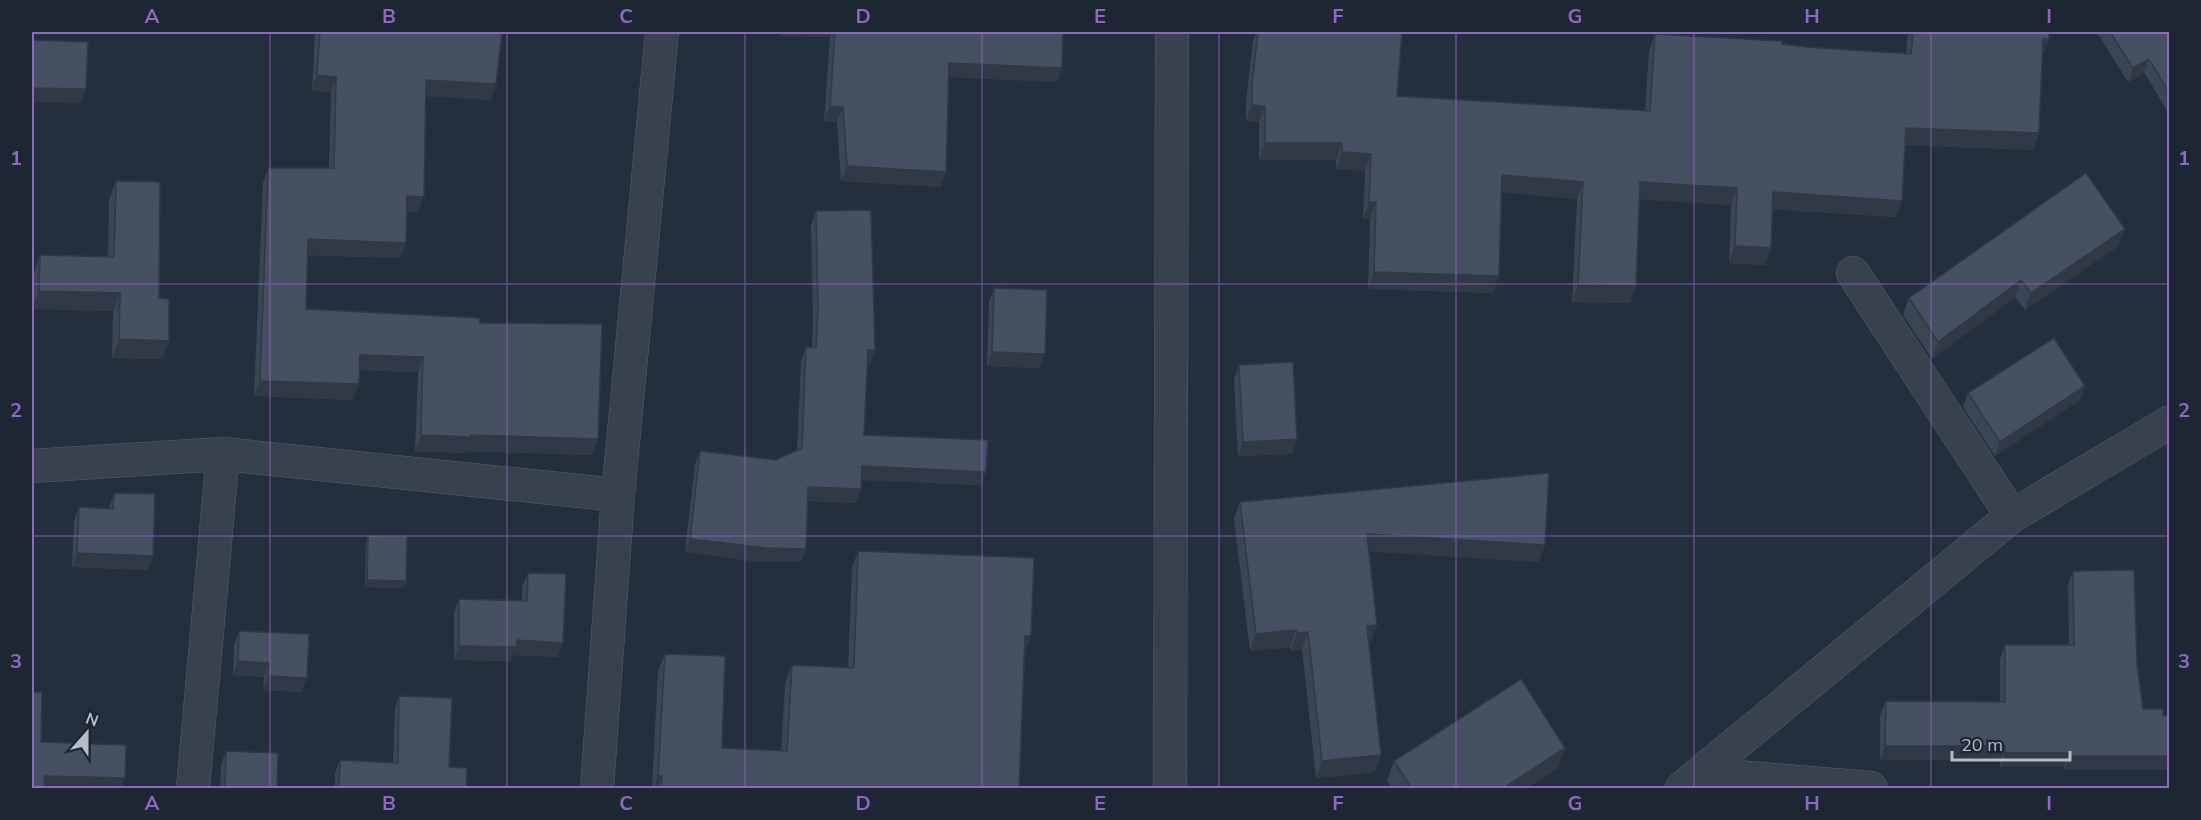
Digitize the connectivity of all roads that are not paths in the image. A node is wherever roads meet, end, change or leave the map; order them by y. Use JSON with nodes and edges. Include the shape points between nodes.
{"nodes":[{"id":1,"x":662,"y":32,"type":"edge"},
{"id":2,"x":1172,"y":32,"type":"edge"},
{"id":3,"x":1853,"y":273,"type":"dead end"},
{"id":4,"x":2169,"y":422,"type":"edge"},
{"id":5,"x":223,"y":454,"type":"junction"},
{"id":6,"x":32,"y":466,"type":"edge"},
{"id":7,"x":618,"y":495,"type":"junction"},
{"id":8,"x":2012,"y":516,"type":"junction"},
{"id":9,"x":1691,"y":781,"type":"edge"},
{"id":10,"x":1749,"y":783,"type":"edge"},
{"id":11,"x":193,"y":789,"type":"edge"},
{"id":12,"x":597,"y":789,"type":"edge"},
{"id":13,"x":1170,"y":789,"type":"edge"},
{"id":14,"x":1871,"y":789,"type":"edge"}],
"edges":[{"from":1,"to":7,"type":"street"},
{"from":2,"to":13,"type":"street"},
{"from":3,"to":8,"type":"street"},
{"from":4,"to":8,"type":"street"},
{"from":5,"to":6,"type":"street"},
{"from":5,"to":7,"type":"street"},
{"from":5,"to":11,"type":"street"},
{"from":7,"to":12,"type":"street"},
{"from":8,"to":9,"type":"street"},
{"from":9,"to":10,"type":"street"},
{"from":10,"to":14,"type":"street"}]}
